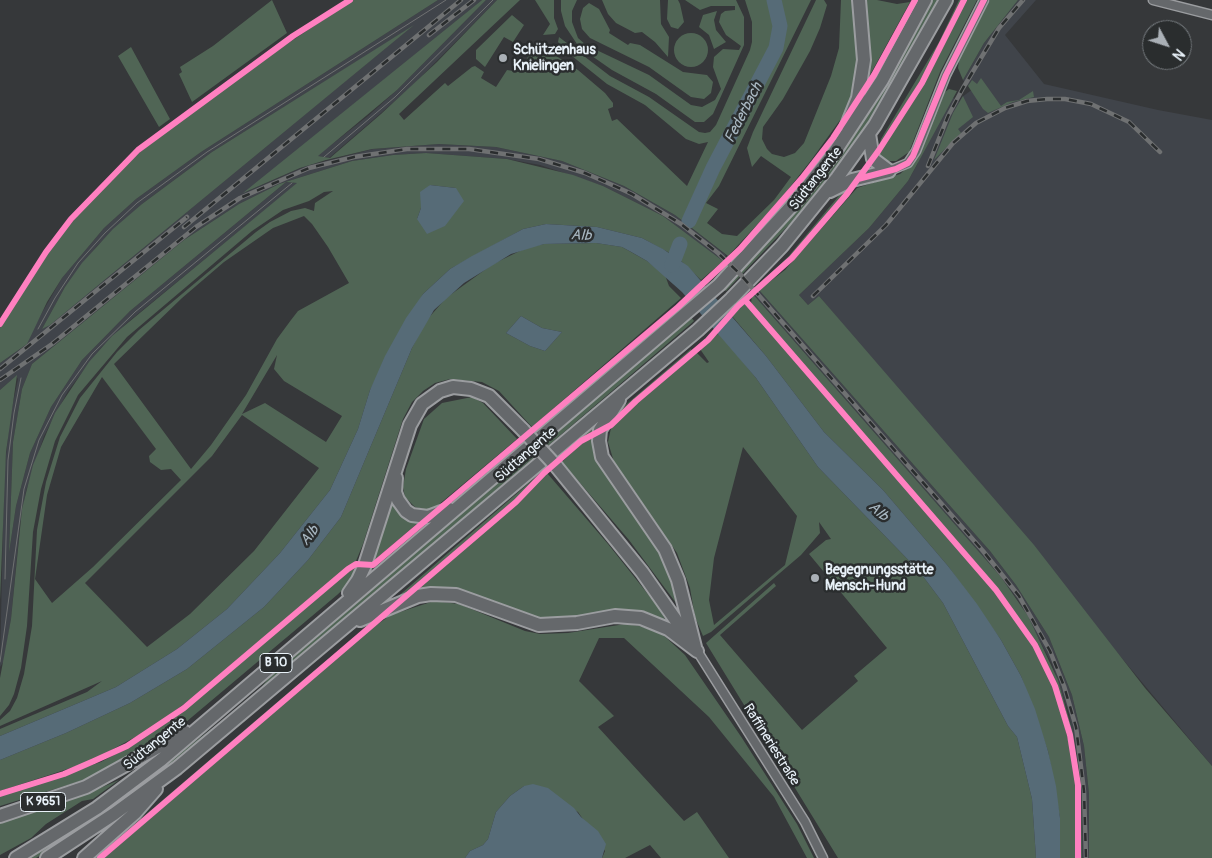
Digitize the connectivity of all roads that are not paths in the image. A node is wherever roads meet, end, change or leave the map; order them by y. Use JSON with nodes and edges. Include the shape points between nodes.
{"nodes":[{"id":1,"x":859,"y":0,"type":"edge"},
{"id":2,"x":925,"y":0,"type":"edge"},
{"id":3,"x":946,"y":0,"type":"edge"},
{"id":4,"x":984,"y":0,"type":"edge"},
{"id":5,"x":1154,"y":0,"type":"edge"},
{"id":6,"x":1212,"y":15,"type":"edge"},
{"id":7,"x":869,"y":134,"type":"junction"},
{"id":8,"x":834,"y":153,"type":"junction"},
{"id":9,"x":889,"y":171,"type":"junction"},
{"id":10,"x":826,"y":193,"type":"junction"},
{"id":11,"x":624,"y":390,"type":"junction"},
{"id":12,"x":400,"y":456,"type":"junction"},
{"id":13,"x":459,"y":505,"type":"junction"},
{"id":14,"x":334,"y":613,"type":"junction"},
{"id":15,"x":346,"y":626,"type":"junction"},
{"id":16,"x":696,"y":649,"type":"junction"},
{"id":17,"x":218,"y":712,"type":"junction"},
{"id":18,"x":177,"y":768,"type":"junction"},
{"id":19,"x":0,"y":816,"type":"edge"},
{"id":20,"x":16,"y":858,"type":"edge"},
{"id":21,"x":47,"y":858,"type":"edge"},
{"id":22,"x":84,"y":858,"type":"edge"},
{"id":23,"x":823,"y":858,"type":"edge"}],
"edges":[{"from":1,"to":8,"type":"highway","via":[[864,60],[861,81],[856,103]]},
{"from":2,"to":8,"type":"highway","name":"Südtangente","number":"B 10","via":[[882,80]]},
{"from":3,"to":7,"type":"highway","name":"Südtangente","number":"B 10"},
{"from":4,"to":9,"type":"street","via":[[946,75],[916,151],[908,162]]},
{"from":5,"to":6,"type":"street"},
{"from":7,"to":9,"type":"highway","via":[[873,159]]},
{"from":7,"to":10,"type":"highway","name":"Südtangente","number":"B 10"},
{"from":8,"to":13,"type":"highway","name":"Südtangente","number":"B 10","via":[[796,202],[719,285]]},
{"from":9,"to":10,"type":"highway","via":[[852,180]]},
{"from":10,"to":11,"type":"highway","name":"Südtangente","number":"B 10","via":[[782,246],[731,299]]},
{"from":11,"to":15,"type":"highway","name":"Südtangente","number":"B 10"},
{"from":11,"to":16,"type":"highway","via":[[600,430],[602,457],[665,550]]},
{"from":12,"to":13,"type":"highway","via":[[395,492],[406,511],[418,517],[428,517]]},
{"from":12,"to":14,"type":"highway","via":[[358,580]]},
{"from":12,"to":16,"type":"highway","bridge":true,"via":[[410,425],[418,409],[429,398],[453,387],[471,388],[489,396],[556,466],[648,580]]},
{"from":13,"to":14,"type":"highway","name":"Südtangente","number":"B 10"},
{"from":14,"to":17,"type":"highway","name":"Südtangente","number":"B 10"},
{"from":15,"to":16,"type":"highway","via":[[406,600],[446,594],[478,602],[539,625],[615,616],[641,618],[668,629]]},
{"from":15,"to":18,"type":"highway","name":"Südtangente","number":"B 10"},
{"from":16,"to":23,"type":"street","name":"Raffineriestraße","via":[[805,822]]},
{"from":17,"to":19,"type":"highway","number":"K 9651","via":[[86,786]]},
{"from":17,"to":20,"type":"highway","name":"Südtangente","number":"B 10","via":[[115,795]]},
{"from":18,"to":21,"type":"highway","name":"Südtangente","number":"B 10"},
{"from":18,"to":22,"type":"highway"}]}
